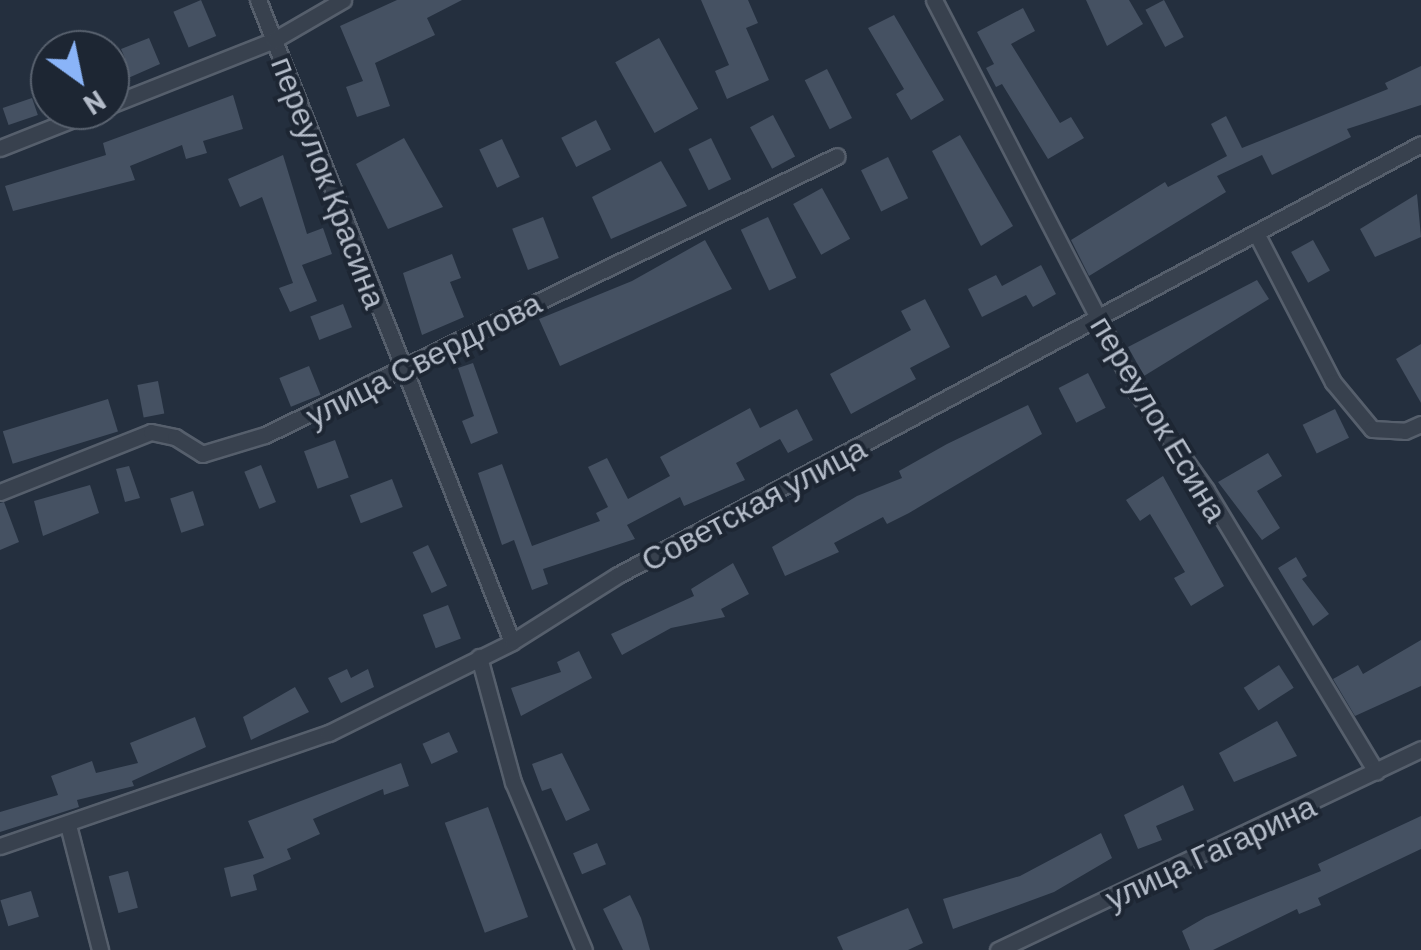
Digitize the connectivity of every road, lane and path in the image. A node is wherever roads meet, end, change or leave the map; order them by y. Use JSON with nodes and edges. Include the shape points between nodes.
{"nodes":[{"id":1,"x":258,"y":0,"type":"edge"},
{"id":2,"x":343,"y":0,"type":"edge"},
{"id":3,"x":934,"y":0,"type":"edge"},
{"id":4,"x":274,"y":40,"type":"junction"},
{"id":5,"x":130,"y":97,"type":"edge"},
{"id":6,"x":45,"y":130,"type":"edge"},
{"id":7,"x":1421,"y":144,"type":"edge"},
{"id":8,"x":0,"y":148,"type":"edge"},
{"id":9,"x":838,"y":156,"type":"dead end"},
{"id":10,"x":1256,"y":232,"type":"junction"},
{"id":11,"x":1100,"y":320,"type":"junction"},
{"id":12,"x":405,"y":372,"type":"junction"},
{"id":13,"x":1421,"y":424,"type":"edge"},
{"id":14,"x":0,"y":492,"type":"edge"},
{"id":15,"x":512,"y":642,"type":"junction"},
{"id":16,"x":479,"y":657,"type":"junction"},
{"id":17,"x":1421,"y":750,"type":"edge"},
{"id":18,"x":1376,"y":772,"type":"junction"},
{"id":19,"x":68,"y":825,"type":"junction"},
{"id":20,"x":0,"y":846,"type":"edge"},
{"id":21,"x":100,"y":950,"type":"edge"},
{"id":22,"x":584,"y":950,"type":"edge"},
{"id":23,"x":998,"y":950,"type":"edge"}],
"edges":[{"from":1,"to":4,"type":"street","name":"переулок Красина"},
{"from":2,"to":4,"type":"street"},
{"from":3,"to":11,"type":"street","name":"переулок Есина"},
{"from":4,"to":5,"type":"street"},
{"from":4,"to":12,"type":"street","name":"переулок Красина"},
{"from":6,"to":8,"type":"street"},
{"from":7,"to":10,"type":"street","name":"Советская улица"},
{"from":9,"to":12,"type":"street","name":"улица Свердлова","via":[[570,284]]},
{"from":10,"to":11,"type":"street","name":"Советская улица"},
{"from":10,"to":13,"type":"street","via":[[1333,382],[1372,429],[1405,432]]},
{"from":11,"to":15,"type":"street","name":"Советская улица","via":[[618,575]]},
{"from":11,"to":18,"type":"street","name":"переулок Есина","via":[[1136,390],[1206,490]]},
{"from":12,"to":14,"type":"street","name":"улица Свердлова","via":[[234,445],[202,454],[176,437],[152,432]]},
{"from":12,"to":15,"type":"street","name":"переулок Красина"},
{"from":15,"to":16,"type":"street","name":"Советская улица"},
{"from":16,"to":19,"type":"street","name":"Советская улица","via":[[329,733]]},
{"from":16,"to":22,"type":"street","via":[[512,782]]},
{"from":17,"to":18,"type":"street","name":"улица Гагарина"},
{"from":18,"to":23,"type":"street","name":"улица Гагарина"},
{"from":19,"to":20,"type":"street","name":"Советская улица"},
{"from":19,"to":21,"type":"street"}]}
